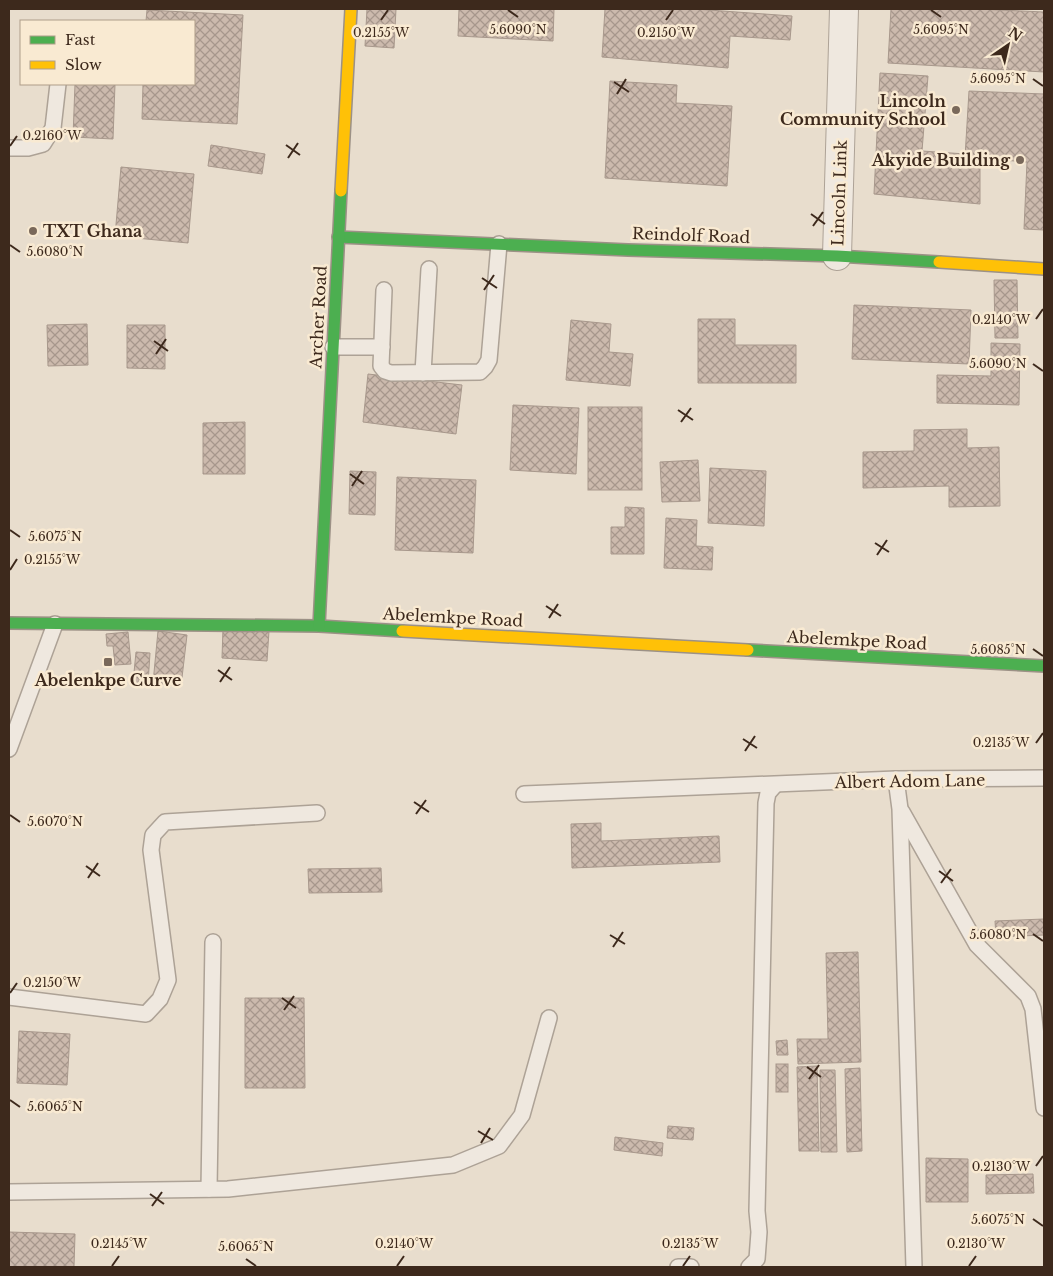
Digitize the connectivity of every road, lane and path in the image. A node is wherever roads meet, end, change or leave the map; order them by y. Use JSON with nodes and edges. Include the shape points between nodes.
{"nodes":[{"id":1,"x":351,"y":9,"type":"edge"},
{"id":2,"x":844,"y":9,"type":"edge"},
{"id":3,"x":58,"y":85,"type":"edge"},
{"id":4,"x":9,"y":148,"type":"edge"},
{"id":5,"x":338,"y":237,"type":"junction"},
{"id":6,"x":499,"y":244,"type":"junction"},
{"id":7,"x":837,"y":256,"type":"junction"},
{"id":8,"x":1044,"y":268,"type":"edge"},
{"id":9,"x":429,"y":269,"type":"dead end"},
{"id":10,"x":384,"y":290,"type":"dead end"},
{"id":11,"x":333,"y":347,"type":"junction"},
{"id":12,"x":382,"y":347,"type":"junction"},
{"id":13,"x":423,"y":373,"type":"junction"},
{"id":14,"x":9,"y":623,"type":"edge"},
{"id":15,"x":55,"y":624,"type":"junction"},
{"id":16,"x":319,"y":626,"type":"junction"},
{"id":17,"x":1044,"y":666,"type":"edge"},
{"id":18,"x":9,"y":749,"type":"edge"},
{"id":19,"x":1044,"y":778,"type":"edge"},
{"id":20,"x":896,"y":779,"type":"junction"},
{"id":21,"x":775,"y":785,"type":"junction"},
{"id":22,"x":524,"y":794,"type":"dead end"},
{"id":23,"x":900,"y":809,"type":"junction"},
{"id":24,"x":317,"y":813,"type":"dead end"},
{"id":25,"x":213,"y":942,"type":"dead end"},
{"id":26,"x":9,"y":997,"type":"edge"},
{"id":27,"x":549,"y":1018,"type":"dead end"},
{"id":28,"x":1044,"y":1108,"type":"edge"},
{"id":29,"x":209,"y":1190,"type":"junction"},
{"id":30,"x":9,"y":1192,"type":"edge"},
{"id":31,"x":757,"y":1264,"type":"edge"},
{"id":32,"x":678,"y":1267,"type":"edge"},
{"id":33,"x":691,"y":1267,"type":"edge"},
{"id":34,"x":914,"y":1267,"type":"edge"}],
"edges":[{"from":1,"to":5,"type":"street","name":"Archer Road"},
{"from":2,"to":7,"type":"street","name":"Lincoln Link"},
{"from":3,"to":4,"type":"lane","via":[[53,128],[43,144]]},
{"from":5,"to":6,"type":"street","name":"Reindolf Road"},
{"from":5,"to":11,"type":"street","name":"Archer Road"},
{"from":6,"to":7,"type":"street","name":"Reindolf Road"},
{"from":6,"to":13,"type":"lane","via":[[489,360],[485,367],[480,372]]},
{"from":7,"to":8,"type":"street","name":"Reindolf Road"},
{"from":9,"to":13,"type":"lane"},
{"from":10,"to":12,"type":"lane"},
{"from":11,"to":12,"type":"lane"},
{"from":11,"to":16,"type":"street","name":"Archer Road"},
{"from":12,"to":13,"type":"lane","via":[[381,366],[385,371]]},
{"from":14,"to":15,"type":"street","name":"Abelemkpe Road"},
{"from":15,"to":16,"type":"street","name":"Abelemkpe Road"},
{"from":15,"to":18,"type":"lane"},
{"from":16,"to":17,"type":"street","name":"Abelemkpe Road"},
{"from":19,"to":20,"type":"lane","name":"Albert Adom Lane"},
{"from":20,"to":21,"type":"lane","name":"Albert Adom Lane"},
{"from":20,"to":23,"type":"lane"},
{"from":21,"to":22,"type":"lane","name":"Albert Adom Lane"},
{"from":21,"to":31,"type":"lane","via":[[768,793],[766,803]]},
{"from":23,"to":28,"type":"lane","via":[[977,945],[1028,996],[1033,1009]]},
{"from":23,"to":34,"type":"lane"},
{"from":24,"to":26,"type":"lane","via":[[165,822],[153,835],[151,850],[168,980],[160,999],[146,1014]]},
{"from":25,"to":29,"type":"lane"},
{"from":27,"to":29,"type":"lane","via":[[522,1115],[499,1146],[453,1165]]},
{"from":29,"to":30,"type":"lane"},
{"from":32,"to":33,"type":"lane"}]}
